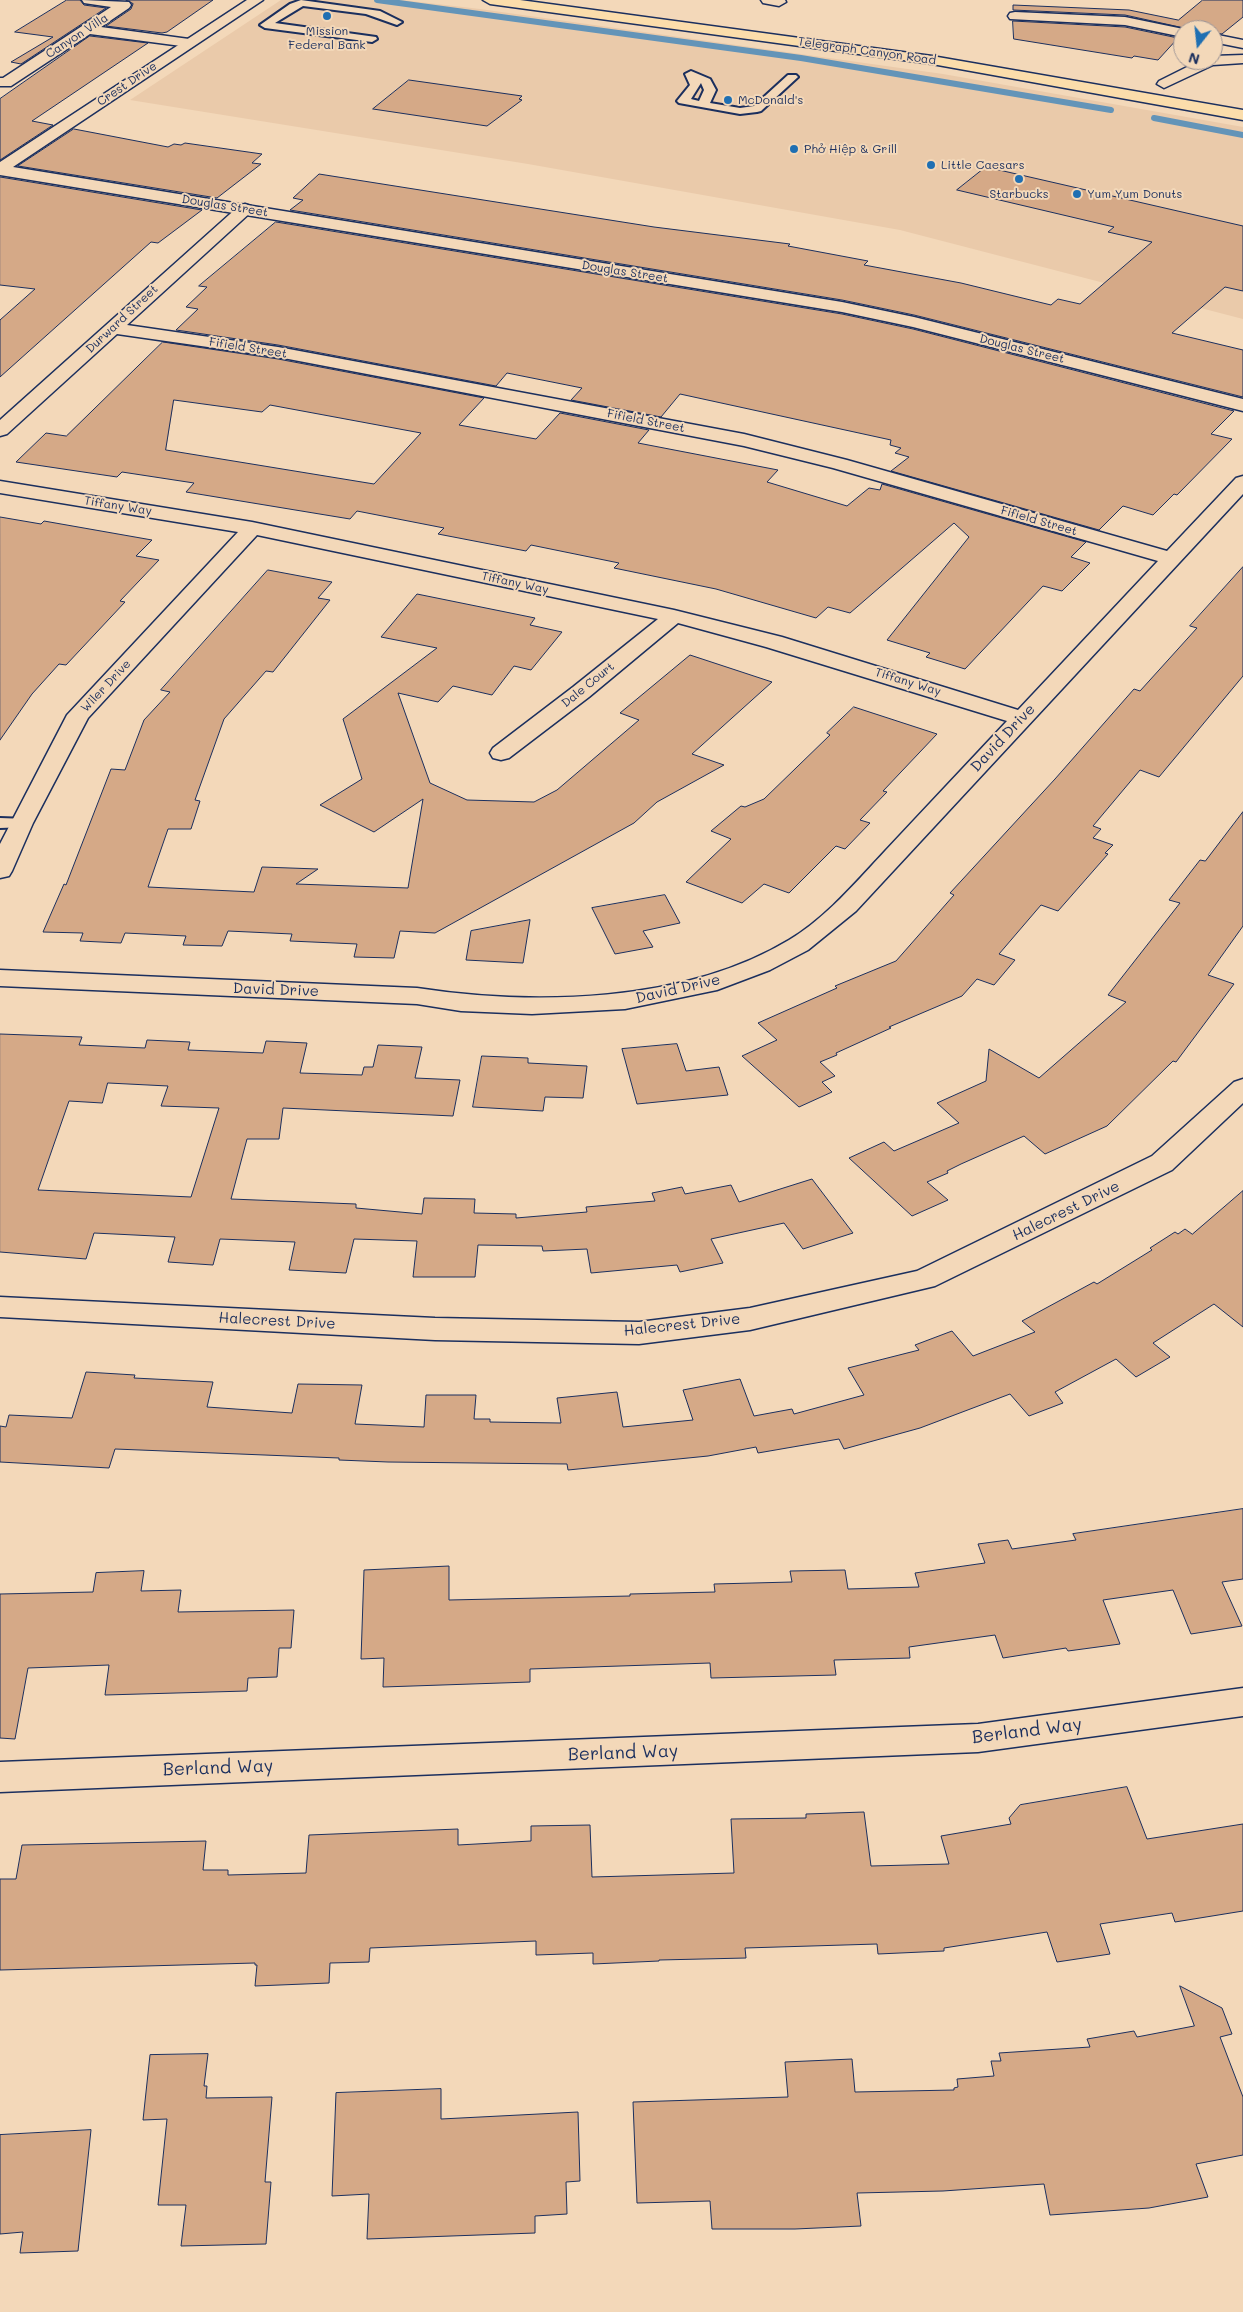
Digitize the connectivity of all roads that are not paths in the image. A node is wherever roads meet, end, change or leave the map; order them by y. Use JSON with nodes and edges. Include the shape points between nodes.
{"nodes":[{"id":1,"x":89,"y":0,"type":"edge"},
{"id":2,"x":256,"y":0,"type":"edge"},
{"id":3,"x":490,"y":0,"type":"edge"},
{"id":4,"x":1015,"y":16,"type":"dead end"},
{"id":5,"x":397,"y":22,"type":"dead end"},
{"id":6,"x":88,"y":29,"type":"junction"},
{"id":7,"x":1173,"y":30,"type":"edge"},
{"id":8,"x":75,"y":38,"type":"junction"},
{"id":9,"x":372,"y":39,"type":"dead end"},
{"id":10,"x":1223,"y":40,"type":"edge"},
{"id":11,"x":1243,"y":44,"type":"edge"},
{"id":12,"x":182,"y":47,"type":"junction"},
{"id":13,"x":1243,"y":59,"type":"edge"},
{"id":14,"x":792,"y":77,"type":"dead end"},
{"id":15,"x":0,"y":82,"type":"edge"},
{"id":16,"x":1159,"y":83,"type":"joint"},
{"id":17,"x":1183,"y":88,"type":"dead end"},
{"id":18,"x":703,"y":105,"type":"junction"},
{"id":19,"x":1243,"y":115,"type":"edge"},
{"id":20,"x":0,"y":170,"type":"edge"},
{"id":21,"x":245,"y":210,"type":"junction"},
{"id":22,"x":112,"y":328,"type":"junction"},
{"id":23,"x":1243,"y":405,"type":"edge"},
{"id":24,"x":0,"y":430,"type":"edge"},
{"id":25,"x":1243,"y":482,"type":"edge"},
{"id":26,"x":0,"y":487,"type":"edge"},
{"id":27,"x":252,"y":528,"type":"junction"},
{"id":28,"x":1170,"y":558,"type":"junction"},
{"id":29,"x":674,"y":616,"type":"junction"},
{"id":30,"x":1021,"y":718,"type":"junction"},
{"id":31,"x":502,"y":752,"type":"dead end"},
{"id":32,"x":11,"y":823,"type":"edge"},
{"id":33,"x":0,"y":871,"type":"edge"},
{"id":34,"x":0,"y":978,"type":"edge"},
{"id":35,"x":1243,"y":1088,"type":"edge"},
{"id":36,"x":0,"y":1307,"type":"edge"},
{"id":37,"x":1243,"y":1702,"type":"edge"},
{"id":38,"x":0,"y":1777,"type":"edge"}],
"edges":[{"from":1,"to":6,"type":"street","name":"Canyon Villa","via":[[124,6]]},
{"from":2,"to":12,"type":"street","name":"Crest Drive"},
{"from":3,"to":19,"type":"main road","name":"Telegraph Canyon Road","via":[[932,60]]},
{"from":4,"to":7,"type":"street","via":[[1125,21]]},
{"from":5,"to":9,"type":"lane","via":[[366,11],[302,3],[265,25]]},
{"from":6,"to":8,"type":"street","name":"Canyon Villa"},
{"from":6,"to":12,"type":"street"},
{"from":8,"to":12,"type":"street"},
{"from":8,"to":15,"type":"street","name":"Canyon Villa","via":[[6,83]]},
{"from":10,"to":11,"type":"street"},
{"from":12,"to":20,"type":"street","name":"Crest Drive"},
{"from":13,"to":16,"type":"street","via":[[1210,61]]},
{"from":14,"to":18,"type":"lane","via":[[757,110],[740,111]]},
{"from":16,"to":17,"type":"main road"},
{"from":18,"to":18,"type":"lane","via":[[710,90],[706,81],[691,74],[696,85],[683,101]]},
{"from":20,"to":21,"type":"street","name":"Douglas Street"},
{"from":21,"to":22,"type":"street","name":"Durward Street"},
{"from":21,"to":23,"type":"street","name":"Douglas Street","via":[[842,307],[914,322]]},
{"from":22,"to":24,"type":"street","name":"Durward Street"},
{"from":22,"to":28,"type":"street","name":"Fifield Street","via":[[278,352],[744,440]]},
{"from":25,"to":28,"type":"street","name":"David Drive"},
{"from":26,"to":27,"type":"street","name":"Tiffany Way"},
{"from":27,"to":29,"type":"street","name":"Tiffany Way"},
{"from":27,"to":32,"type":"street","name":"Wiler Drive","via":[[78,716]]},
{"from":28,"to":30,"type":"street","name":"David Drive"},
{"from":29,"to":30,"type":"street","name":"Tiffany Way","via":[[774,642]]},
{"from":29,"to":31,"type":"street","name":"Dale Court"},
{"from":30,"to":34,"type":"street","name":"David Drive","via":[[847,906],[799,945],[761,965],[717,982],[625,1001],[532,1006],[461,1003],[418,996]]},
{"from":32,"to":33,"type":"street","name":"Wiler Drive"},
{"from":35,"to":36,"type":"street","name":"Halecrest Drive","via":[[1162,1164],[926,1279],[750,1319],[629,1332],[435,1329]]},
{"from":37,"to":38,"type":"street","name":"Berland Way","via":[[978,1738]]}]}
